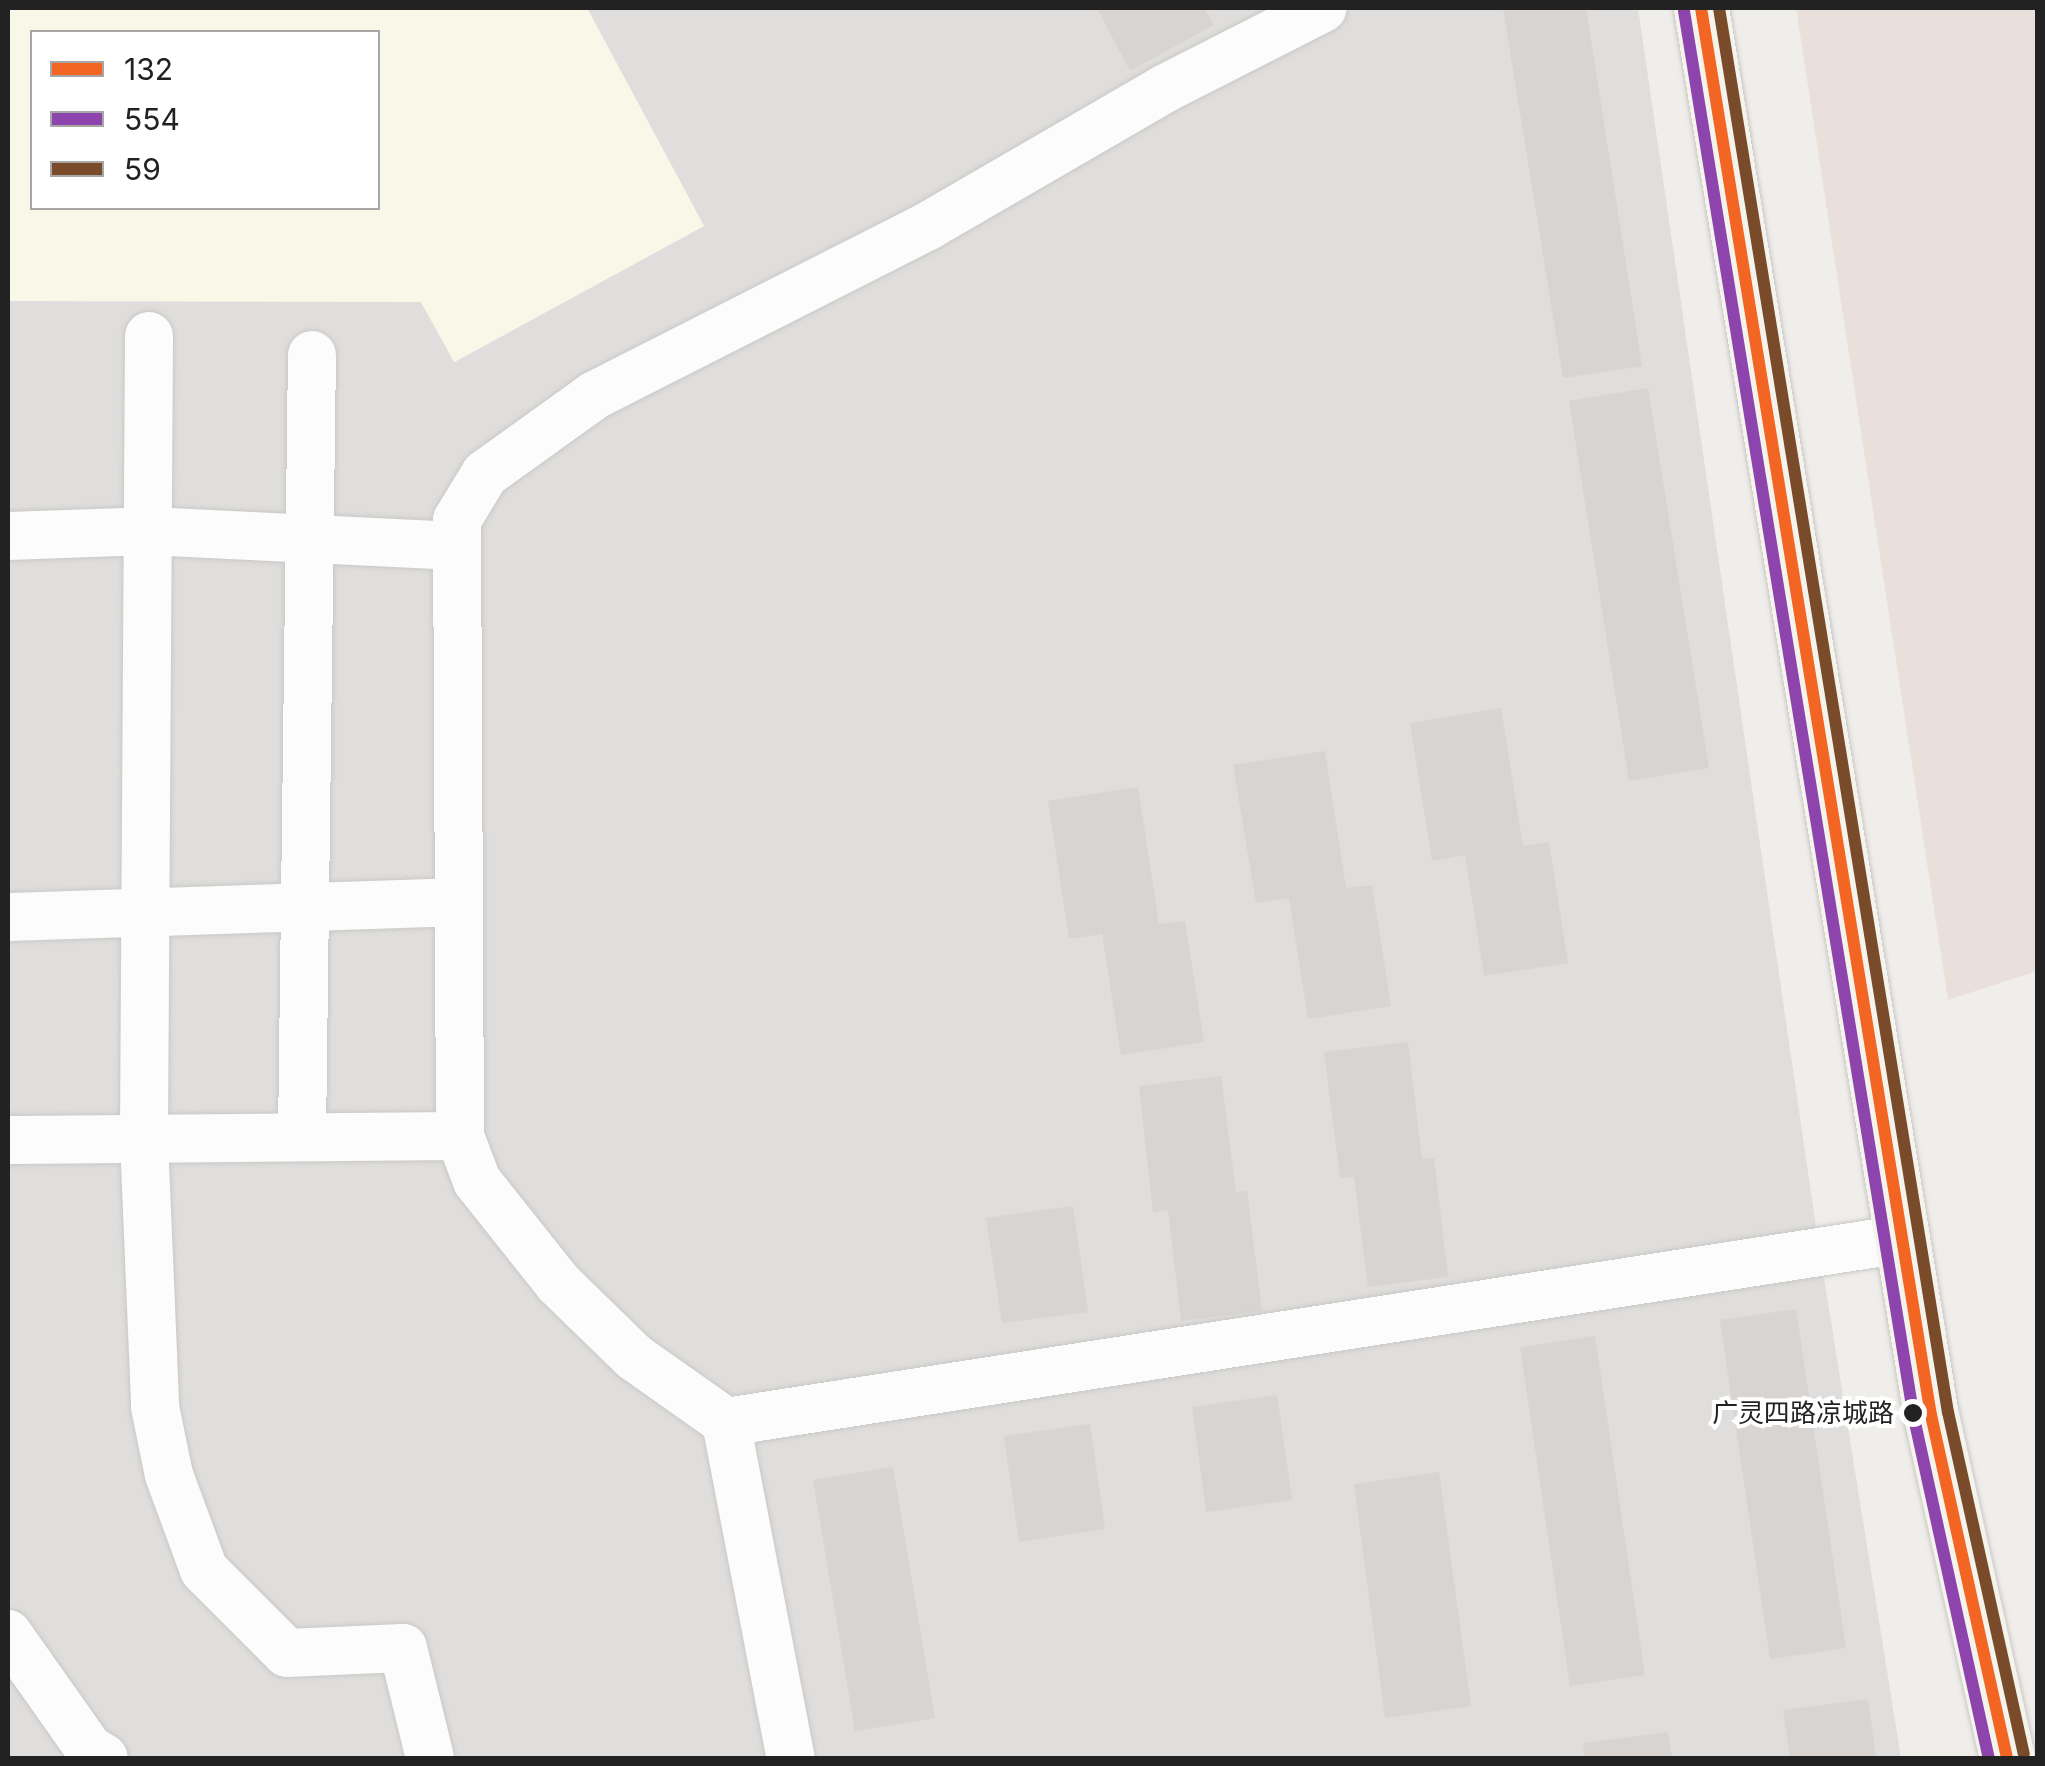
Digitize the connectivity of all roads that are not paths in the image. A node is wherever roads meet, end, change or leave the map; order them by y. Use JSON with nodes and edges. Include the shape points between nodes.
{"nodes":[{"id":1,"x":1322,"y":8,"type":"edge"},
{"id":2,"x":1701,"y":8,"type":"edge"},
{"id":3,"x":149,"y":336,"type":"dead end"},
{"id":4,"x":312,"y":354,"type":"dead end"},
{"id":5,"x":148,"y":531,"type":"junction"},
{"id":6,"x":309,"y":535,"type":"junction"},
{"id":7,"x":8,"y":536,"type":"edge"},
{"id":8,"x":457,"y":546,"type":"junction"},
{"id":9,"x":458,"y":902,"type":"junction"},
{"id":10,"x":305,"y":904,"type":"junction"},
{"id":11,"x":145,"y":910,"type":"junction"},
{"id":12,"x":8,"y":917,"type":"edge"},
{"id":13,"x":460,"y":1136,"type":"junction"},
{"id":14,"x":302,"y":1137,"type":"junction"},
{"id":15,"x":144,"y":1139,"type":"junction"},
{"id":16,"x":8,"y":1140,"type":"edge"},
{"id":17,"x":1903,"y":1239,"type":"junction"},
{"id":18,"x":726,"y":1422,"type":"junction"},
{"id":19,"x":8,"y":1634,"type":"edge"},
{"id":20,"x":104,"y":1758,"type":"edge"},
{"id":21,"x":430,"y":1758,"type":"edge"},
{"id":22,"x":790,"y":1758,"type":"edge"},
{"id":23,"x":2006,"y":1758,"type":"edge"}],
"edges":[{"from":1,"to":8,"type":"street","via":[[928,226],[595,395],[484,474],[457,520]]},
{"from":2,"to":17,"type":"main road"},
{"from":3,"to":5,"type":"street"},
{"from":4,"to":6,"type":"street"},
{"from":5,"to":6,"type":"street"},
{"from":5,"to":7,"type":"street"},
{"from":5,"to":11,"type":"street"},
{"from":6,"to":8,"type":"street"},
{"from":6,"to":10,"type":"street"},
{"from":8,"to":9,"type":"street"},
{"from":9,"to":10,"type":"street"},
{"from":9,"to":13,"type":"street"},
{"from":10,"to":11,"type":"street"},
{"from":10,"to":14,"type":"street"},
{"from":11,"to":12,"type":"street"},
{"from":11,"to":15,"type":"street"},
{"from":13,"to":14,"type":"street"},
{"from":13,"to":18,"type":"street","via":[[477,1180],[558,1283],[634,1356]]},
{"from":14,"to":15,"type":"street"},
{"from":15,"to":16,"type":"street"},
{"from":15,"to":21,"type":"street","via":[[155,1408],[169,1476],[204,1570],[288,1653],[404,1648]]},
{"from":17,"to":18,"type":"street"},
{"from":17,"to":23,"type":"main road","via":[[1951,1526]]},
{"from":18,"to":22,"type":"street"},
{"from":19,"to":20,"type":"street","via":[[88,1749]]}]}
